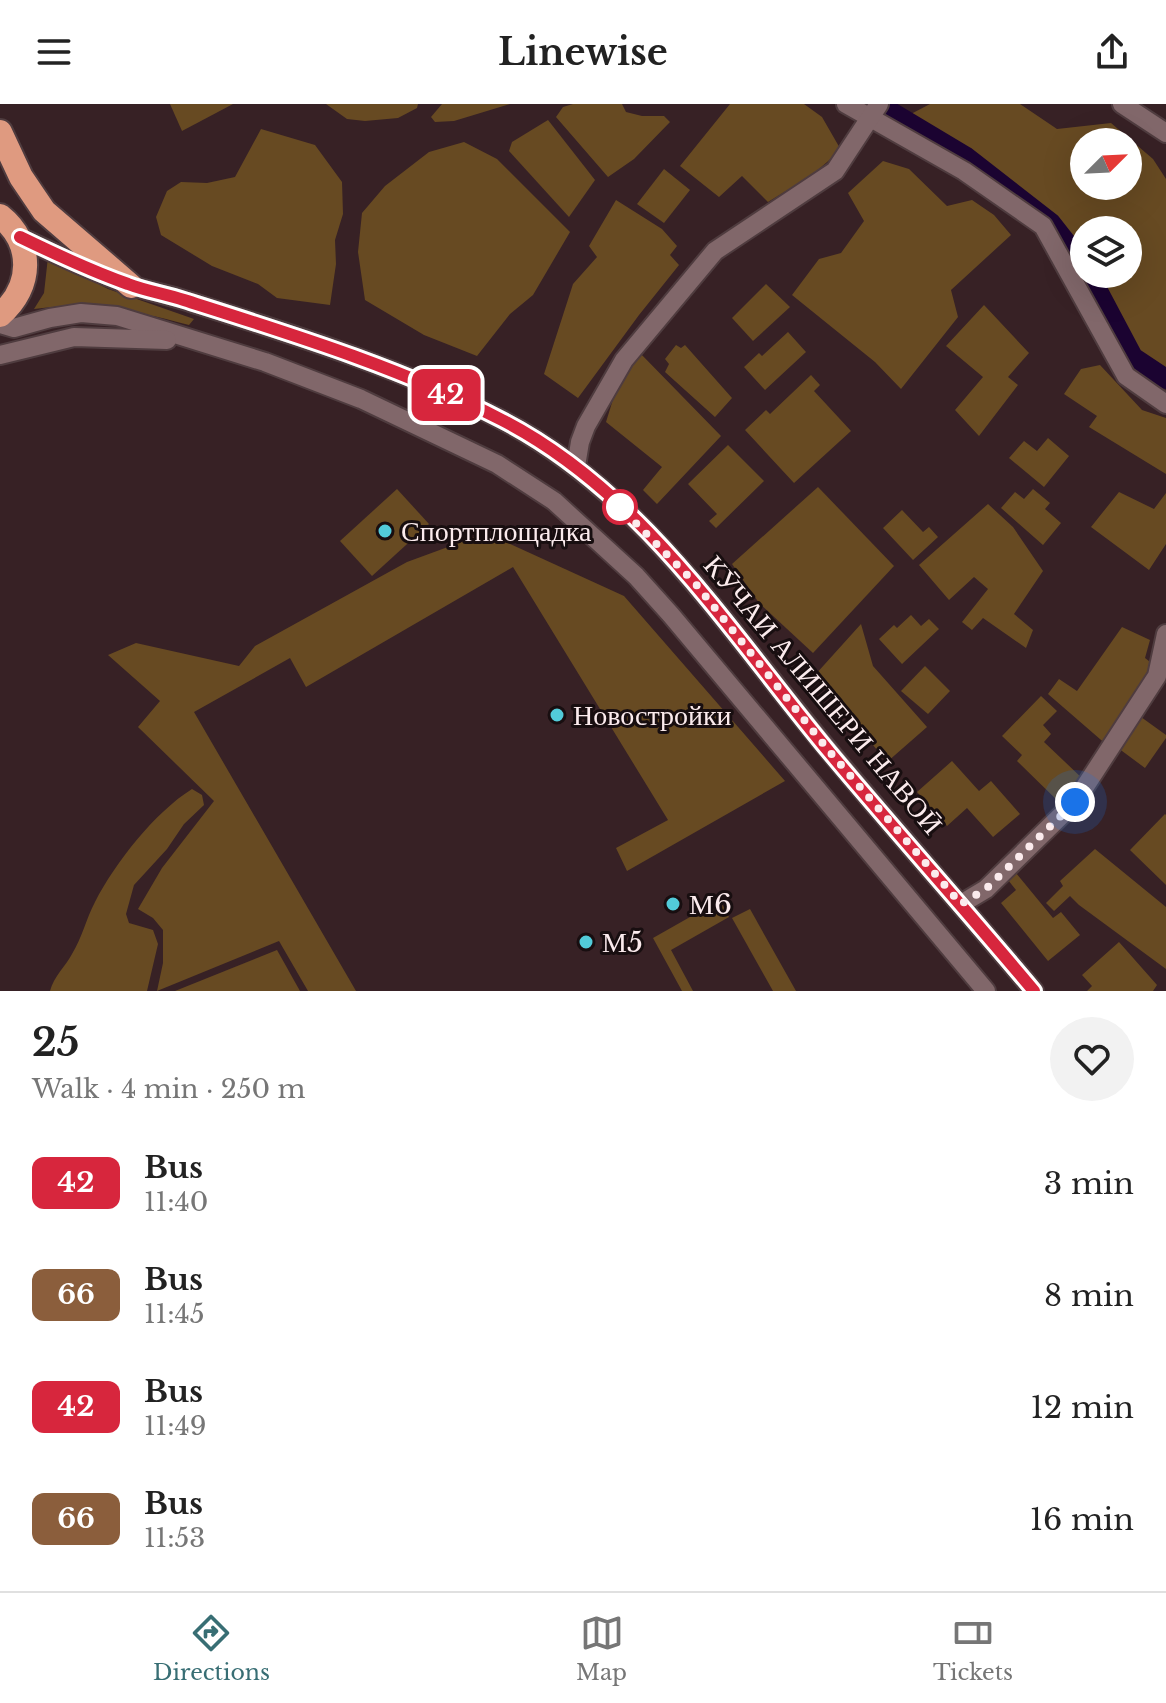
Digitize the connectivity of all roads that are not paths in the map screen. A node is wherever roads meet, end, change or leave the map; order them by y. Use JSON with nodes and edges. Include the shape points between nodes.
{"nodes":[{"id":1,"x":846,"y":104,"type":"edge"},
{"id":2,"x":1122,"y":104,"type":"edge"},
{"id":3,"x":874,"y":112,"type":"edge"},
{"id":4,"x":0,"y":132,"type":"edge"},
{"id":5,"x":1166,"y":133,"type":"edge"},
{"id":6,"x":7,"y":220,"type":"edge"},
{"id":7,"x":131,"y":286,"type":"junction"},
{"id":8,"x":0,"y":315,"type":"edge"},
{"id":9,"x":0,"y":324,"type":"edge"},
{"id":10,"x":216,"y":347,"type":"junction"},
{"id":11,"x":0,"y":355,"type":"edge"},
{"id":12,"x":1166,"y":404,"type":"edge"},
{"id":13,"x":576,"y":466,"type":"junction"},
{"id":14,"x":1166,"y":634,"type":"edge"},
{"id":15,"x":961,"y":904,"type":"junction"},
{"id":16,"x":986,"y":991,"type":"edge"},
{"id":17,"x":1034,"y":991,"type":"edge"}],
"edges":[{"from":1,"to":3,"type":"street"},
{"from":2,"to":5,"type":"street"},
{"from":3,"to":12,"type":"street","via":[[1043,226],[1126,376]]},
{"from":3,"to":13,"type":"street","via":[[835,171],[715,251],[624,360],[586,426]]},
{"from":4,"to":7,"type":"highway","via":[[44,211]]},
{"from":6,"to":7,"type":"street","name":"КӮЧАИ АЛИШЕРИ НАВОӢ"},
{"from":6,"to":8,"type":"highway","via":[[26,253],[26,271],[14,303]]},
{"from":7,"to":13,"type":"street","name":"КӮЧАИ АЛИШЕРИ НАВОӢ","via":[[425,385],[504,421]]},
{"from":9,"to":10,"type":"street","via":[[14,328],[81,313],[117,316]]},
{"from":10,"to":11,"type":"street","via":[[149,338],[74,337]]},
{"from":10,"to":16,"type":"street","via":[[361,399],[497,464],[554,501],[671,615]]},
{"from":13,"to":15,"type":"street","name":"КӮЧАИ АЛИШЕРИ НАВОӢ","via":[[695,583],[829,751]]},
{"from":14,"to":15,"type":"street","via":[[1157,676],[1075,802],[986,889]]},
{"from":15,"to":17,"type":"street","name":"КӮЧАИ АЛИШЕРИ НАВОӢ"}]}
